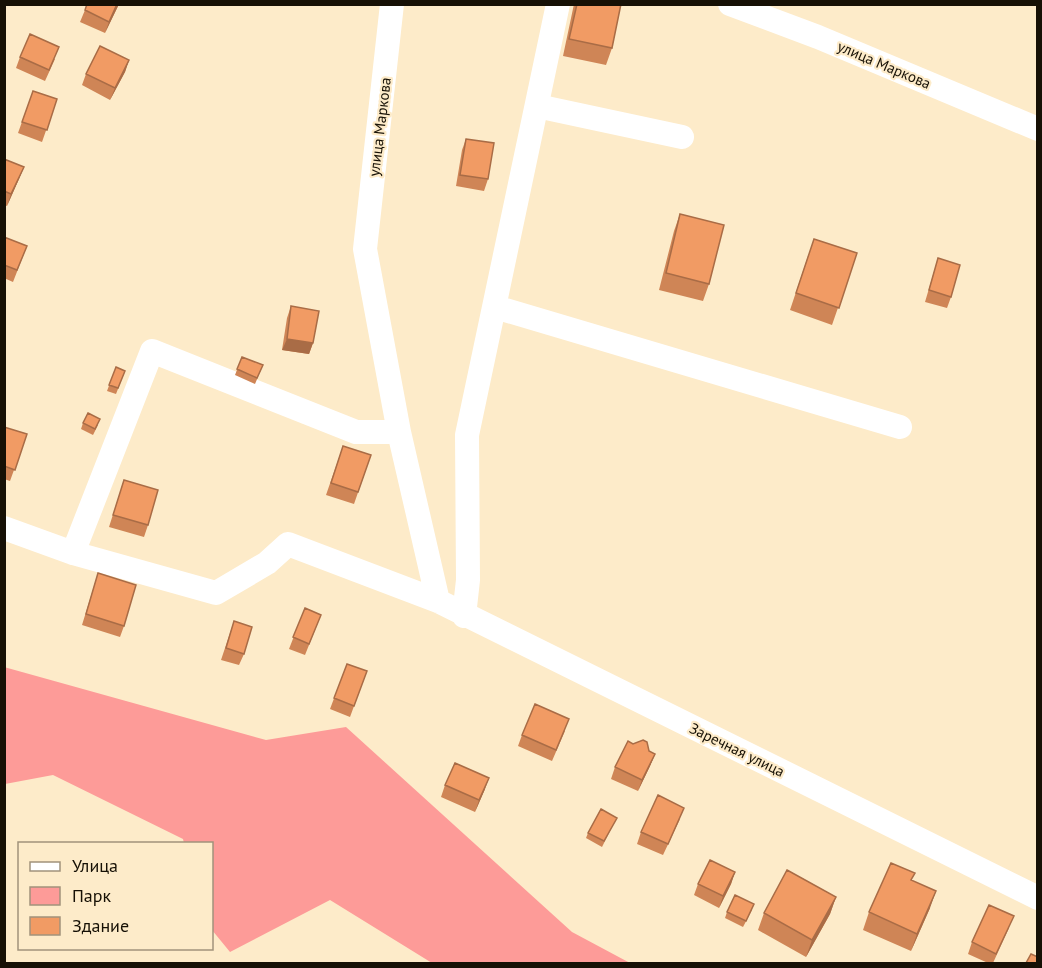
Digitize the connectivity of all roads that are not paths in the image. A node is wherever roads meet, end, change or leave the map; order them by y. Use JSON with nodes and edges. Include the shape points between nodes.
{"nodes":[{"id":1,"x":392,"y":4,"type":"edge"},
{"id":2,"x":558,"y":4,"type":"edge"},
{"id":3,"x":730,"y":4,"type":"edge"},
{"id":4,"x":537,"y":106,"type":"junction"},
{"id":5,"x":1038,"y":129,"type":"edge"},
{"id":6,"x":682,"y":137,"type":"dead end"},
{"id":7,"x":495,"y":307,"type":"junction"},
{"id":8,"x":900,"y":427,"type":"dead end"},
{"id":9,"x":399,"y":432,"type":"junction"},
{"id":10,"x":4,"y":528,"type":"edge"},
{"id":11,"x":73,"y":553,"type":"junction"},
{"id":12,"x":438,"y":601,"type":"junction"},
{"id":13,"x":464,"y":616,"type":"junction"},
{"id":14,"x":1038,"y":898,"type":"edge"}],
"edges":[{"from":1,"to":9,"type":"street","name":"улица Маркова","via":[[365,249]]},
{"from":2,"to":4,"type":"street"},
{"from":3,"to":5,"type":"street","name":"улица Маркова"},
{"from":4,"to":6,"type":"street"},
{"from":4,"to":7,"type":"street"},
{"from":7,"to":8,"type":"street"},
{"from":7,"to":13,"type":"street","via":[[467,435],[468,580]]},
{"from":9,"to":11,"type":"street","via":[[356,432],[152,351]]},
{"from":9,"to":12,"type":"street","name":"улица Маркова"},
{"from":10,"to":11,"type":"street"},
{"from":11,"to":12,"type":"street","name":"Заречная улица","via":[[216,593],[267,563],[288,544]]},
{"from":12,"to":13,"type":"street","name":"Заречная улица"},
{"from":13,"to":14,"type":"street","name":"Заречная улица"}]}
